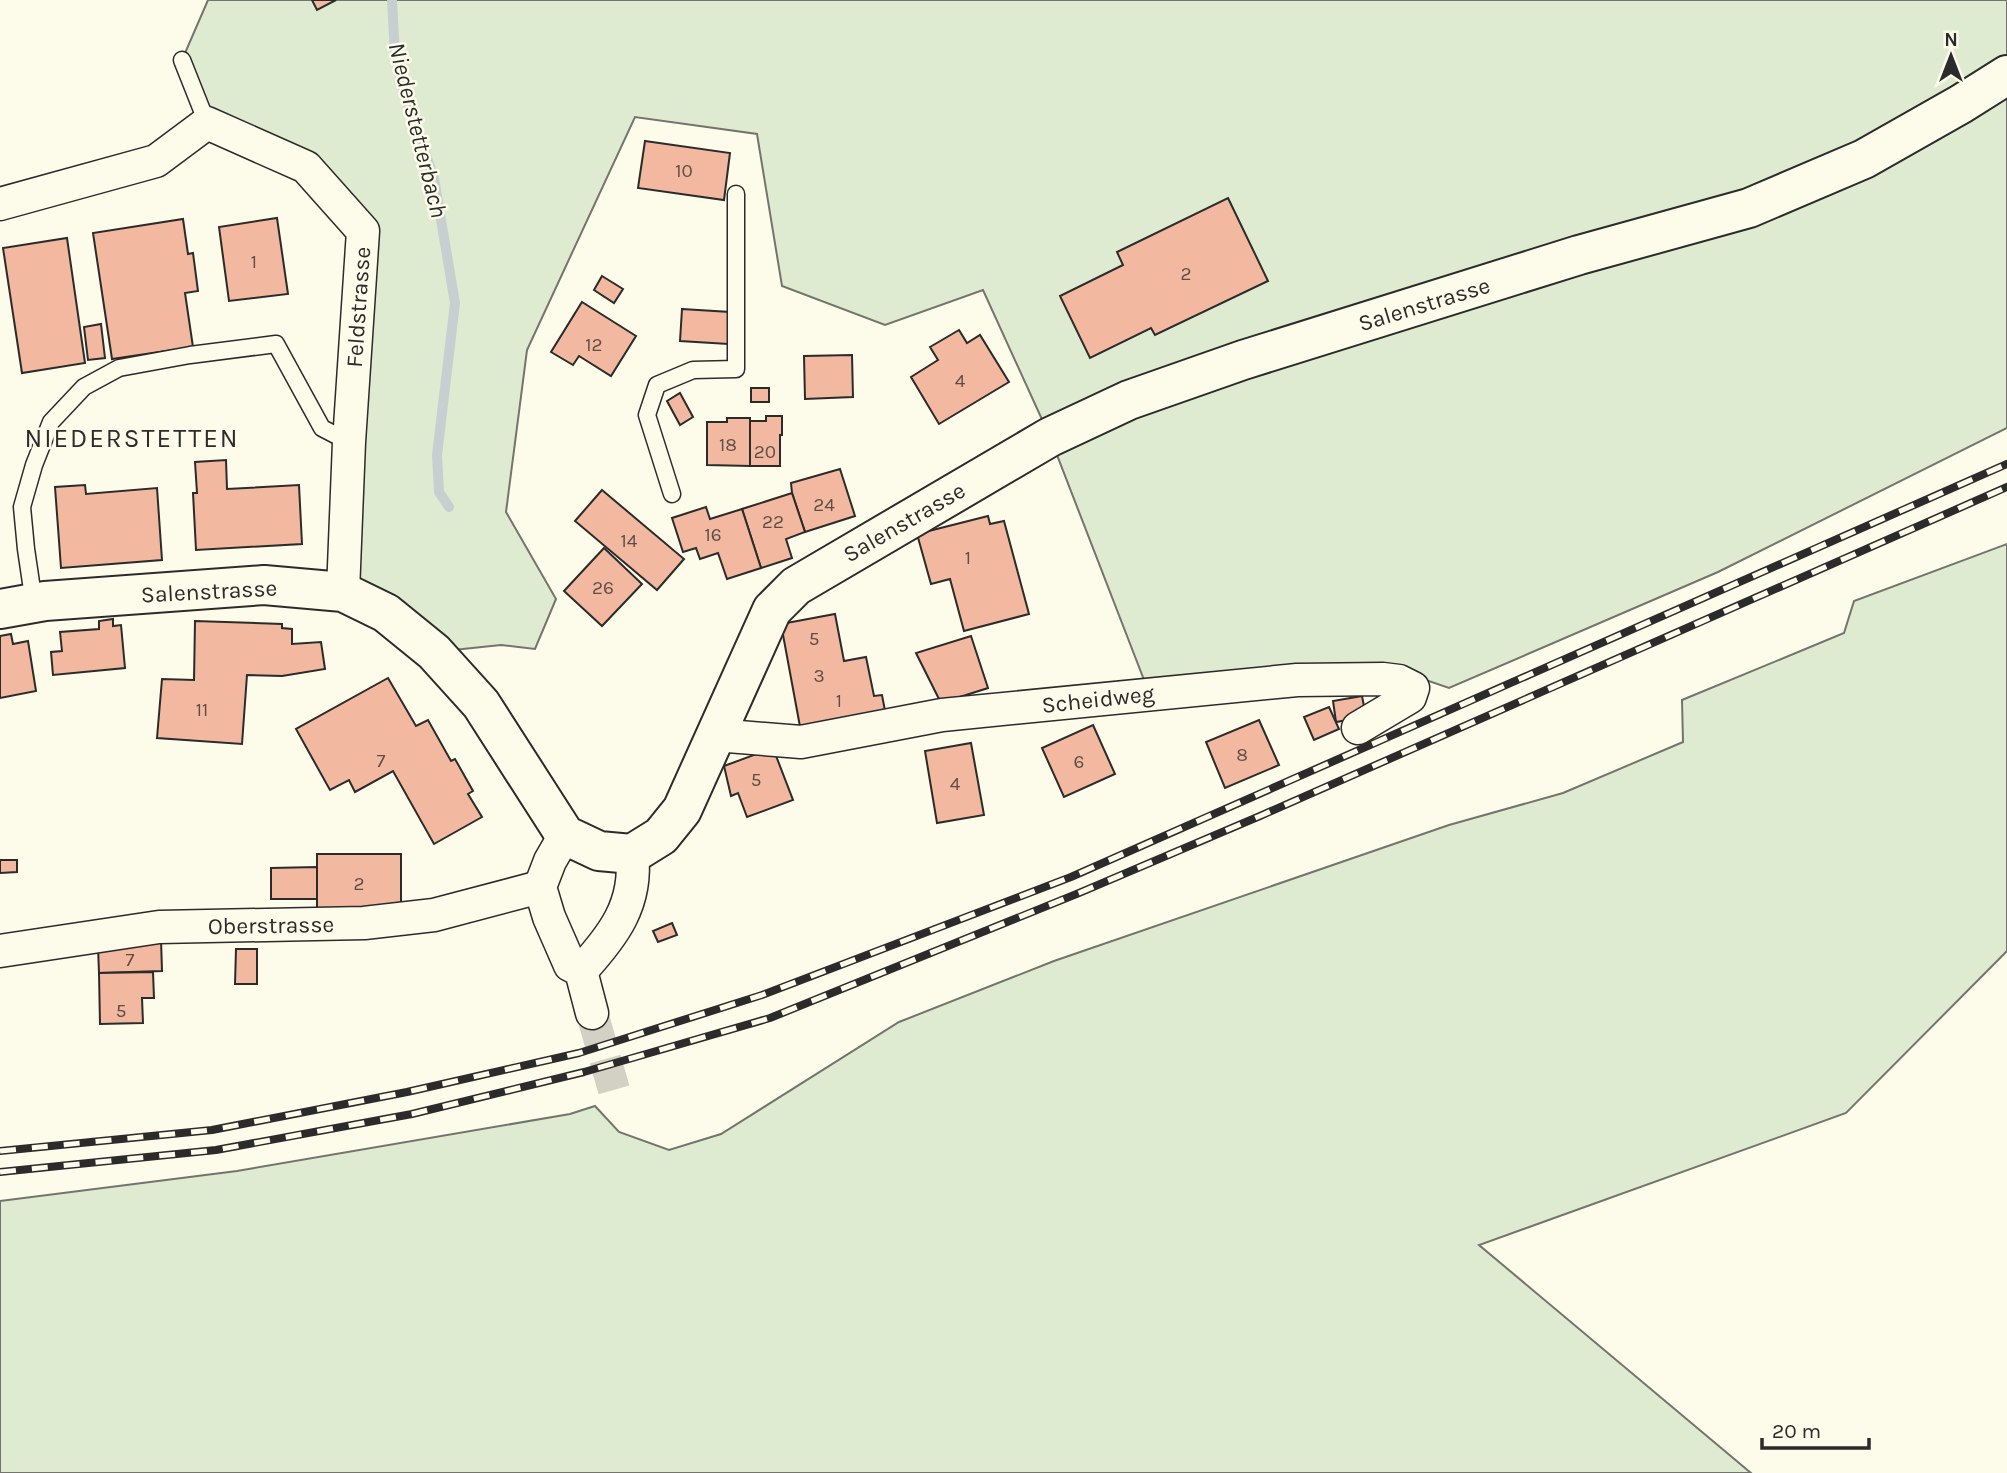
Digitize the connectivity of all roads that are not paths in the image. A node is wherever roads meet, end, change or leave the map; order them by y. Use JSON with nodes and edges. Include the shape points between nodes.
{"nodes":[{"id":1,"x":182,"y":60,"type":"dead end"},
{"id":2,"x":2007,"y":75,"type":"edge"},
{"id":3,"x":207,"y":123,"type":"junction"},
{"id":4,"x":736,"y":194,"type":"dead end"},
{"id":5,"x":0,"y":204,"type":"edge"},
{"id":6,"x":348,"y":442,"type":"junction"},
{"id":7,"x":672,"y":494,"type":"dead end"},
{"id":8,"x":343,"y":592,"type":"junction"},
{"id":9,"x":17,"y":606,"type":"edge"},
{"id":10,"x":1359,"y":728,"type":"dead end"},
{"id":11,"x":715,"y":735,"type":"junction"},
{"id":12,"x":565,"y":835,"type":"junction"},
{"id":13,"x":632,"y":854,"type":"junction"},
{"id":14,"x":540,"y":887,"type":"junction"},
{"id":15,"x":0,"y":951,"type":"edge"},
{"id":16,"x":581,"y":971,"type":"junction"},
{"id":17,"x":592,"y":1013,"type":"tunnel mouth"}],
"edges":[{"from":1,"to":3,"type":"lane"},
{"from":2,"to":11,"type":"street","name":"Salenstrasse","via":[[1864,159],[1749,208],[1579,255],[1243,360],[1129,400],[1051,437],[796,586],[772,610]]},
{"from":3,"to":5,"type":"street","via":[[156,160]]},
{"from":3,"to":6,"type":"street","name":"Feldstrasse","via":[[306,167],[363,231]]},
{"from":4,"to":7,"type":"lane","via":[[736,369],[693,370],[657,386],[647,415]]},
{"from":6,"to":8,"type":"street","name":"Feldstrasse"},
{"from":6,"to":9,"type":"lane","via":[[322,428],[276,344],[119,368],[84,387],[51,422],[22,508],[26,548]]},
{"from":8,"to":9,"type":"street","name":"Salenstrasse","via":[[264,585]]},
{"from":8,"to":12,"type":"street","name":"Salenstrasse","via":[[386,613],[442,661],[481,704]]},
{"from":10,"to":11,"type":"street","name":"Scheidweg","via":[[1410,697],[1413,688],[1383,679],[1297,680],[942,715],[801,742]]},
{"from":11,"to":13,"type":"street","name":"Salenstrasse","via":[[681,810],[661,836]]},
{"from":12,"to":13,"type":"street","via":[[599,851]]},
{"from":12,"to":14,"type":"street"},
{"from":13,"to":16,"type":"street","via":[[635,875],[628,903],[610,940]]},
{"from":14,"to":15,"type":"street","name":"Oberstrasse","via":[[434,915],[364,923],[159,927]]},
{"from":14,"to":16,"type":"street","via":[[570,965]]},
{"from":16,"to":17,"type":"street"}]}
